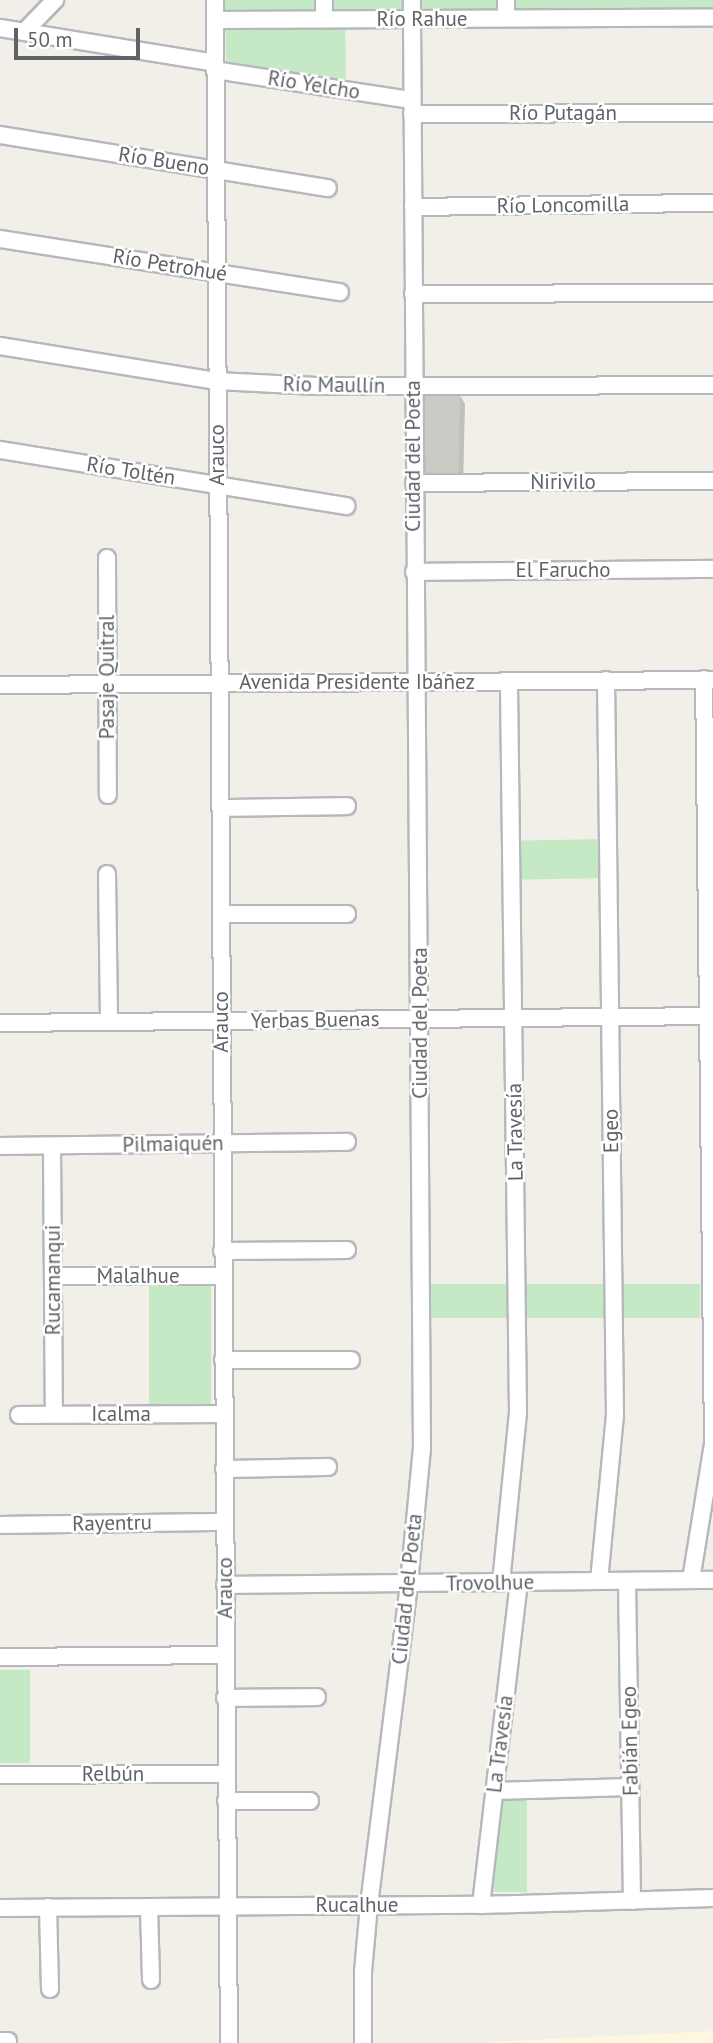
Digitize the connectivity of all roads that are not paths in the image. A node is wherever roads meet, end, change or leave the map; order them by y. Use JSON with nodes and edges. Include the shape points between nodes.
{"nodes":[{"id":1,"x":55,"y":0,"type":"edge"},
{"id":2,"x":215,"y":0,"type":"edge"},
{"id":3,"x":324,"y":0,"type":"edge"},
{"id":4,"x":412,"y":0,"type":"edge"},
{"id":5,"x":506,"y":0,"type":"edge"},
{"id":6,"x":596,"y":0,"type":"edge"},
{"id":7,"x":687,"y":0,"type":"edge"},
{"id":8,"x":687,"y":17,"type":"junction"},
{"id":9,"x":713,"y":17,"type":"edge"},
{"id":10,"x":506,"y":18,"type":"junction"},
{"id":11,"x":596,"y":18,"type":"junction"},
{"id":12,"x":324,"y":19,"type":"junction"},
{"id":13,"x":412,"y":19,"type":"junction"},
{"id":14,"x":215,"y":20,"type":"junction"},
{"id":15,"x":0,"y":28,"type":"edge"},
{"id":16,"x":24,"y":32,"type":"junction"},
{"id":17,"x":215,"y":66,"type":"junction"},
{"id":18,"x":412,"y":107,"type":"junction"},
{"id":19,"x":713,"y":113,"type":"edge"},
{"id":20,"x":0,"y":135,"type":"edge"},
{"id":21,"x":216,"y":169,"type":"junction"},
{"id":22,"x":328,"y":188,"type":"dead end"},
{"id":23,"x":713,"y":203,"type":"edge"},
{"id":24,"x":412,"y":206,"type":"junction"},
{"id":25,"x":0,"y":239,"type":"edge"},
{"id":26,"x":216,"y":273,"type":"junction"},
{"id":27,"x":341,"y":292,"type":"dead end"},
{"id":28,"x":713,"y":293,"type":"edge"},
{"id":29,"x":413,"y":294,"type":"junction"},
{"id":30,"x":0,"y":346,"type":"edge"},
{"id":31,"x":217,"y":382,"type":"junction"},
{"id":32,"x":713,"y":385,"type":"edge"},
{"id":33,"x":413,"y":386,"type":"junction"},
{"id":34,"x":0,"y":450,"type":"edge"},
{"id":35,"x":713,"y":481,"type":"edge"},
{"id":36,"x":414,"y":483,"type":"junction"},
{"id":37,"x":218,"y":486,"type":"junction"},
{"id":38,"x":346,"y":506,"type":"dead end"},
{"id":39,"x":107,"y":558,"type":"dead end"},
{"id":40,"x":713,"y":569,"type":"edge"},
{"id":41,"x":414,"y":572,"type":"junction"},
{"id":42,"x":606,"y":680,"type":"junction"},
{"id":43,"x":709,"y":680,"type":"edge"},
{"id":44,"x":509,"y":681,"type":"junction"},
{"id":45,"x":416,"y":682,"type":"junction"},
{"id":46,"x":221,"y":683,"type":"junction"},
{"id":47,"x":107,"y":684,"type":"junction"},
{"id":48,"x":0,"y":685,"type":"edge"},
{"id":49,"x":709,"y":788,"type":"edge"},
{"id":50,"x":108,"y":795,"type":"dead end"},
{"id":51,"x":347,"y":806,"type":"dead end"},
{"id":52,"x":221,"y":808,"type":"junction"},
{"id":53,"x":107,"y":874,"type":"dead end"},
{"id":54,"x":221,"y":914,"type":"junction"},
{"id":55,"x":347,"y":914,"type":"dead end"},
{"id":56,"x":710,"y":923,"type":"edge"},
{"id":57,"x":710,"y":1016,"type":"edge"},
{"id":58,"x":609,"y":1017,"type":"junction"},
{"id":59,"x":514,"y":1018,"type":"junction"},
{"id":60,"x":421,"y":1019,"type":"junction"},
{"id":61,"x":221,"y":1021,"type":"junction"},
{"id":62,"x":109,"y":1022,"type":"junction"},
{"id":63,"x":0,"y":1023,"type":"edge"},
{"id":64,"x":711,"y":1129,"type":"edge"},
{"id":65,"x":347,"y":1142,"type":"dead end"},
{"id":66,"x":222,"y":1144,"type":"junction"},
{"id":67,"x":0,"y":1146,"type":"edge"},
{"id":68,"x":52,"y":1146,"type":"junction"},
{"id":69,"x":711,"y":1226,"type":"edge"},
{"id":70,"x":347,"y":1250,"type":"dead end"},
{"id":71,"x":222,"y":1251,"type":"junction"},
{"id":72,"x":53,"y":1276,"type":"junction"},
{"id":73,"x":222,"y":1276,"type":"junction"},
{"id":74,"x":712,"y":1324,"type":"edge"},
{"id":75,"x":223,"y":1360,"type":"junction"},
{"id":76,"x":351,"y":1360,"type":"dead end"},
{"id":77,"x":223,"y":1414,"type":"junction"},
{"id":78,"x":19,"y":1415,"type":"dead end"},
{"id":79,"x":54,"y":1415,"type":"junction"},
{"id":80,"x":713,"y":1424,"type":"edge"},
{"id":81,"x":328,"y":1467,"type":"dead end"},
{"id":82,"x":224,"y":1469,"type":"junction"},
{"id":83,"x":224,"y":1522,"type":"junction"},
{"id":84,"x":0,"y":1525,"type":"edge"},
{"id":85,"x":691,"y":1580,"type":"junction"},
{"id":86,"x":713,"y":1580,"type":"edge"},
{"id":87,"x":599,"y":1581,"type":"junction"},
{"id":88,"x":627,"y":1581,"type":"junction"},
{"id":89,"x":519,"y":1582,"type":"junction"},
{"id":90,"x":409,"y":1583,"type":"junction"},
{"id":91,"x":501,"y":1583,"type":"junction"},
{"id":92,"x":225,"y":1586,"type":"junction"},
{"id":93,"x":225,"y":1655,"type":"junction"},
{"id":94,"x":0,"y":1657,"type":"edge"},
{"id":95,"x":317,"y":1697,"type":"dead end"},
{"id":96,"x":225,"y":1698,"type":"junction"},
{"id":97,"x":226,"y":1774,"type":"junction"},
{"id":98,"x":0,"y":1775,"type":"edge"},
{"id":99,"x":630,"y":1787,"type":"junction"},
{"id":100,"x":494,"y":1791,"type":"junction"},
{"id":101,"x":226,"y":1801,"type":"junction"},
{"id":102,"x":310,"y":1801,"type":"dead end"},
{"id":103,"x":713,"y":1898,"type":"edge"},
{"id":104,"x":632,"y":1901,"type":"junction"},
{"id":105,"x":369,"y":1905,"type":"junction"},
{"id":106,"x":481,"y":1905,"type":"junction"},
{"id":107,"x":226,"y":1906,"type":"junction"},
{"id":108,"x":48,"y":1907,"type":"junction"},
{"id":109,"x":149,"y":1907,"type":"junction"},
{"id":110,"x":0,"y":1908,"type":"edge"},
{"id":111,"x":150,"y":1980,"type":"dead end"},
{"id":112,"x":50,"y":1989,"type":"dead end"},
{"id":113,"x":229,"y":2043,"type":"edge"},
{"id":114,"x":363,"y":2043,"type":"edge"}],
"edges":[{"from":1,"to":16,"type":"street"},
{"from":2,"to":14,"type":"street","name":"Arauco"},
{"from":3,"to":12,"type":"street"},
{"from":4,"to":13,"type":"street","name":"Ciudad del Poeta"},
{"from":5,"to":10,"type":"street"},
{"from":6,"to":11,"type":"street"},
{"from":7,"to":8,"type":"street"},
{"from":8,"to":9,"type":"street","name":"Río Rahue"},
{"from":8,"to":11,"type":"street","name":"Río Rahue"},
{"from":10,"to":11,"type":"street","name":"Río Rahue"},
{"from":10,"to":13,"type":"street","name":"Río Rahue"},
{"from":12,"to":13,"type":"street","name":"Río Rahue"},
{"from":12,"to":14,"type":"street","name":"Río Rahue"},
{"from":13,"to":18,"type":"street","name":"Ciudad del Poeta"},
{"from":14,"to":17,"type":"street","name":"Arauco"},
{"from":15,"to":16,"type":"street","name":"Río Yelcho"},
{"from":16,"to":17,"type":"street","name":"Río Yelcho"},
{"from":17,"to":18,"type":"street","name":"Río Yelcho"},
{"from":17,"to":21,"type":"street","name":"Arauco"},
{"from":18,"to":19,"type":"street","name":"Río Putagán"},
{"from":18,"to":24,"type":"street","name":"Ciudad del Poeta"},
{"from":20,"to":21,"type":"street","name":"Río Bueno"},
{"from":21,"to":22,"type":"street","name":"Río Bueno"},
{"from":21,"to":26,"type":"street","name":"Arauco"},
{"from":23,"to":24,"type":"street","name":"Río Loncomilla"},
{"from":24,"to":29,"type":"street","name":"Ciudad del Poeta"},
{"from":25,"to":26,"type":"street","name":"Río Petrohué"},
{"from":26,"to":27,"type":"street","name":"Río Petrohué"},
{"from":26,"to":31,"type":"street","name":"Arauco"},
{"from":28,"to":29,"type":"street"},
{"from":29,"to":33,"type":"street","name":"Ciudad del Poeta"},
{"from":30,"to":31,"type":"street","name":"Río Maullín"},
{"from":31,"to":33,"type":"street","name":"Río Maullín"},
{"from":31,"to":37,"type":"street","name":"Arauco"},
{"from":32,"to":33,"type":"street","name":"Río Maullín"},
{"from":33,"to":36,"type":"street","name":"Ciudad del Poeta"},
{"from":34,"to":37,"type":"street","name":"Río Toltén"},
{"from":35,"to":36,"type":"street","name":"Nirivilo"},
{"from":36,"to":41,"type":"street","name":"Ciudad del Poeta"},
{"from":37,"to":38,"type":"street","name":"Río Toltén"},
{"from":37,"to":46,"type":"street","name":"Arauco"},
{"from":39,"to":47,"type":"street","name":"Pasaje Quitral"},
{"from":40,"to":41,"type":"street","name":"El Farucho"},
{"from":41,"to":45,"type":"street","name":"Ciudad del Poeta"},
{"from":42,"to":43,"type":"street","name":"Avenida Presidente Ibáñez"},
{"from":42,"to":44,"type":"street","name":"Avenida Presidente Ibáñez"},
{"from":42,"to":58,"type":"street","name":"Egeo"},
{"from":43,"to":49,"type":"street"},
{"from":44,"to":45,"type":"street","name":"Avenida Presidente Ibáñez"},
{"from":44,"to":59,"type":"street","name":"La Travesía"},
{"from":45,"to":46,"type":"street","name":"Avenida Presidente Ibáñez"},
{"from":45,"to":60,"type":"street","name":"Ciudad del Poeta"},
{"from":46,"to":47,"type":"street","name":"Avenida Presidente Ibáñez"},
{"from":46,"to":52,"type":"street","name":"Arauco"},
{"from":47,"to":48,"type":"street","name":"Avenida Presidente Ibáñez"},
{"from":47,"to":50,"type":"street","name":"Pasaje Quitral"},
{"from":49,"to":56,"type":"street"},
{"from":51,"to":52,"type":"street"},
{"from":52,"to":54,"type":"street","name":"Arauco"},
{"from":53,"to":62,"type":"street"},
{"from":54,"to":55,"type":"street"},
{"from":54,"to":61,"type":"street","name":"Arauco"},
{"from":56,"to":57,"type":"street"},
{"from":57,"to":58,"type":"street","name":"Yerbas Buenas"},
{"from":57,"to":64,"type":"street"},
{"from":58,"to":59,"type":"street","name":"Yerbas Buenas"},
{"from":58,"to":87,"type":"street","name":"Egeo","via":[[615,1415]]},
{"from":59,"to":60,"type":"street","name":"Yerbas Buenas"},
{"from":59,"to":91,"type":"street","name":"La Travesía","via":[[518,1412]]},
{"from":60,"to":61,"type":"street","name":"Yerbas Buenas"},
{"from":60,"to":90,"type":"street","name":"Ciudad del Poeta","via":[[422,1448]]},
{"from":61,"to":62,"type":"street","name":"Yerbas Buenas"},
{"from":61,"to":66,"type":"street","name":"Arauco"},
{"from":62,"to":63,"type":"street","name":"Yerbas Buenas"},
{"from":64,"to":69,"type":"street"},
{"from":65,"to":66,"type":"street","name":"Pilmaiquén"},
{"from":66,"to":68,"type":"street","name":"Pilmaiquén"},
{"from":66,"to":71,"type":"street","name":"Arauco"},
{"from":67,"to":68,"type":"street","name":"Pilmaiquén"},
{"from":68,"to":72,"type":"street","name":"Rucamanqui"},
{"from":69,"to":74,"type":"street"},
{"from":70,"to":71,"type":"street"},
{"from":71,"to":73,"type":"street","name":"Arauco"},
{"from":72,"to":73,"type":"street","name":"Malalhue"},
{"from":72,"to":79,"type":"street","name":"Rucamanqui"},
{"from":73,"to":75,"type":"street","name":"Arauco"},
{"from":74,"to":80,"type":"street"},
{"from":75,"to":76,"type":"street"},
{"from":75,"to":77,"type":"street","name":"Arauco"},
{"from":77,"to":79,"type":"street","name":"Icalma"},
{"from":77,"to":82,"type":"street","name":"Arauco"},
{"from":78,"to":79,"type":"street","name":"Icalma"},
{"from":80,"to":85,"type":"street"},
{"from":81,"to":82,"type":"street"},
{"from":82,"to":83,"type":"street","name":"Arauco"},
{"from":83,"to":84,"type":"street","name":"Rayentru"},
{"from":83,"to":92,"type":"street","name":"Arauco"},
{"from":85,"to":86,"type":"street","name":"Trovolhue"},
{"from":85,"to":88,"type":"street","name":"Trovolhue"},
{"from":87,"to":88,"type":"street","name":"Trovolhue"},
{"from":87,"to":89,"type":"street","name":"Trovolhue"},
{"from":88,"to":99,"type":"street","name":"Fabián Egeo"},
{"from":89,"to":91,"type":"street","name":"Trovolhue"},
{"from":89,"to":100,"type":"street","name":"La Travesía"},
{"from":90,"to":91,"type":"street","name":"Trovolhue"},
{"from":90,"to":92,"type":"street","name":"Trovolhue"},
{"from":90,"to":105,"type":"street","name":"Ciudad del Poeta"},
{"from":92,"to":93,"type":"street","name":"Arauco"},
{"from":93,"to":94,"type":"street"},
{"from":93,"to":96,"type":"street","name":"Arauco"},
{"from":95,"to":96,"type":"street"},
{"from":96,"to":97,"type":"street","name":"Arauco"},
{"from":97,"to":98,"type":"street","name":"Relbún"},
{"from":97,"to":101,"type":"street","name":"Arauco"},
{"from":99,"to":100,"type":"street"},
{"from":99,"to":104,"type":"street","name":"Fabián Egeo"},
{"from":100,"to":106,"type":"street","name":"La Travesía"},
{"from":101,"to":102,"type":"street"},
{"from":101,"to":107,"type":"street","name":"Arauco"},
{"from":103,"to":104,"type":"street","name":"Rucalhue"},
{"from":104,"to":106,"type":"street","name":"Rucalhue"},
{"from":105,"to":106,"type":"street","name":"Rucalhue"},
{"from":105,"to":107,"type":"street","name":"Rucalhue"},
{"from":105,"to":114,"type":"street","name":"Ciudad del Poeta"},
{"from":107,"to":109,"type":"street","name":"Rucalhue"},
{"from":107,"to":113,"type":"street","name":"Arauco"},
{"from":108,"to":109,"type":"street","name":"Rucalhue"},
{"from":108,"to":110,"type":"street","name":"Rucalhue"},
{"from":108,"to":112,"type":"street"},
{"from":109,"to":111,"type":"street"}]}
